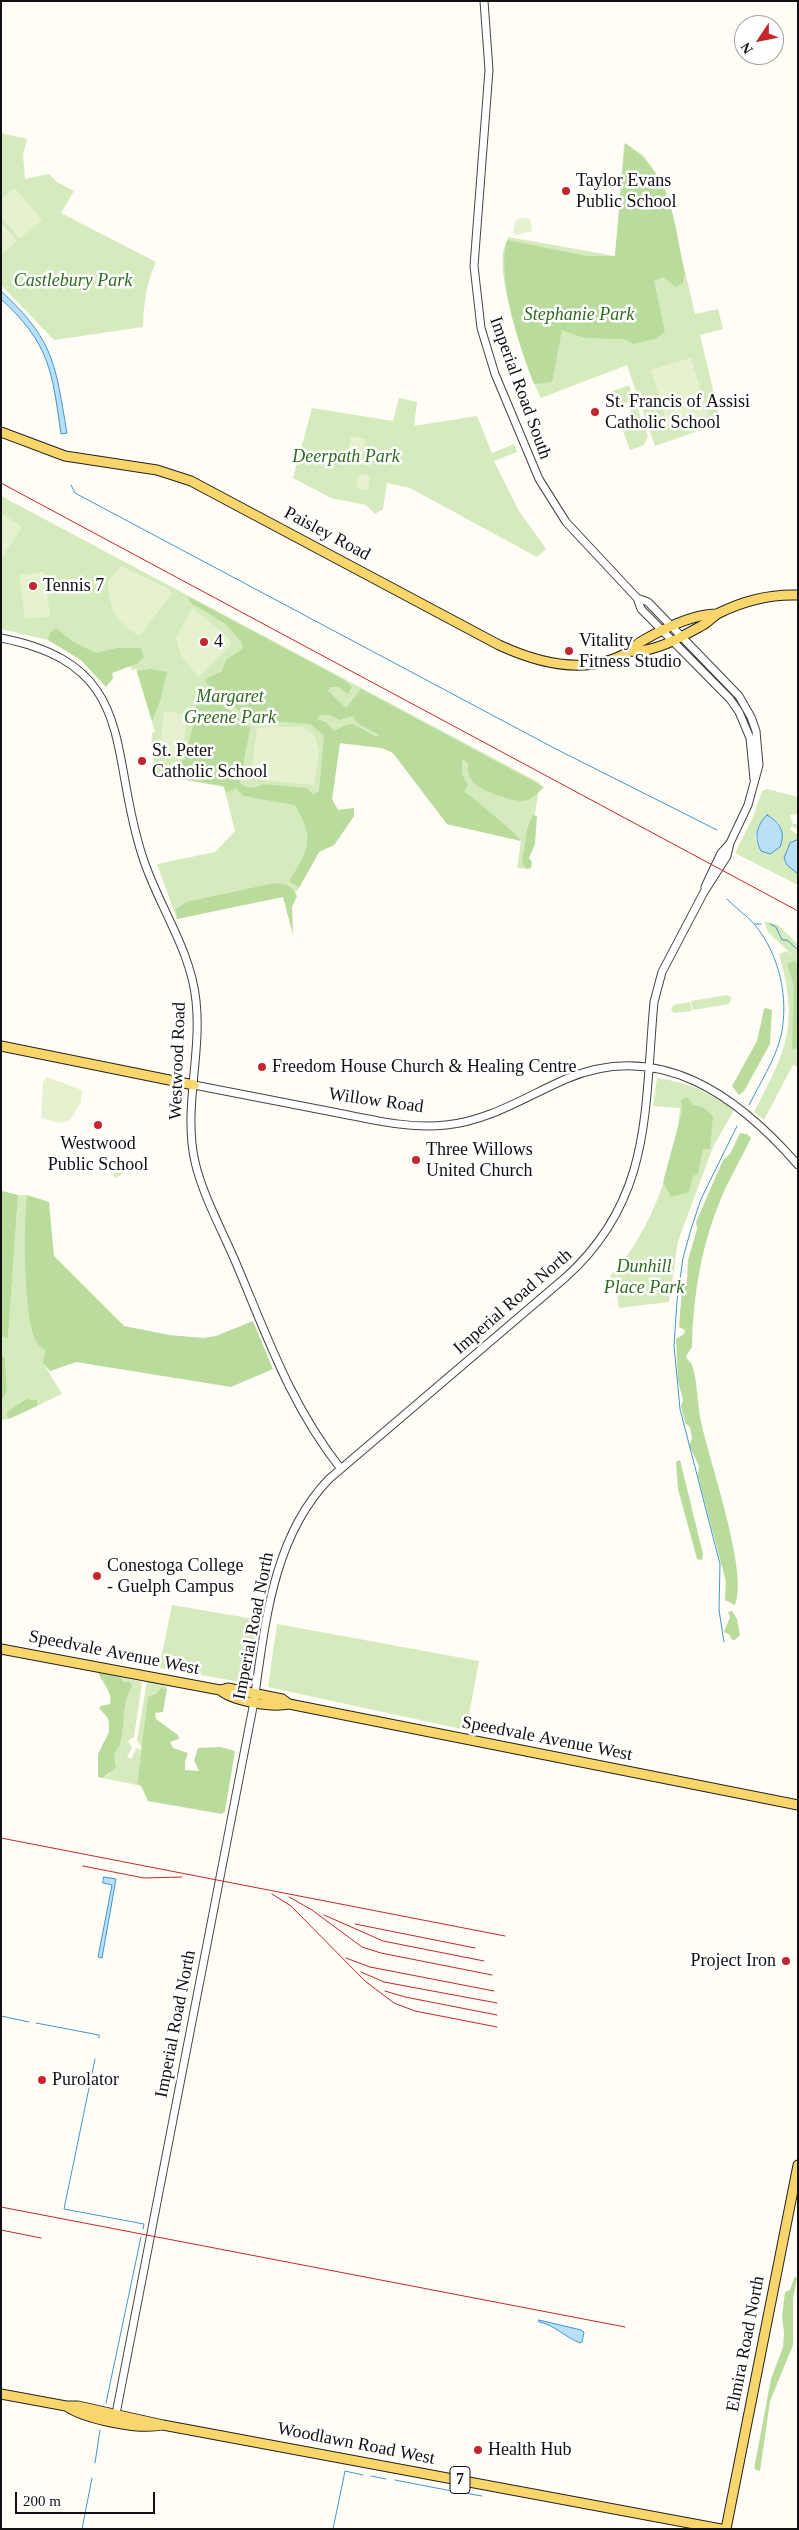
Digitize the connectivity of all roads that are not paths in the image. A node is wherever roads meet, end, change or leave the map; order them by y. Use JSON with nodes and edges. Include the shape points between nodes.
{"nodes":[{"id":1,"x":484,"y":1,"type":"edge"},
{"id":2,"x":1,"y":432,"type":"edge"},
{"id":3,"x":798,"y":595,"type":"edge"},
{"id":4,"x":637,"y":598,"type":"junction"},
{"id":5,"x":716,"y":614,"type":"junction"},
{"id":6,"x":672,"y":627,"type":"junction"},
{"id":7,"x":663,"y":631,"type":"junction"},
{"id":8,"x":680,"y":636,"type":"junction"},
{"id":9,"x":1,"y":638,"type":"edge"},
{"id":10,"x":671,"y":640,"type":"junction"},
{"id":11,"x":631,"y":650,"type":"junction"},
{"id":12,"x":754,"y":780,"type":"junction"},
{"id":13,"x":704,"y":892,"type":"joint"},
{"id":14,"x":1,"y":1046,"type":"edge"},
{"id":15,"x":648,"y":1067,"type":"junction"},
{"id":16,"x":194,"y":1085,"type":"junction"},
{"id":17,"x":798,"y":1165,"type":"edge"},
{"id":18,"x":341,"y":1469,"type":"junction"},
{"id":19,"x":1,"y":1648,"type":"edge"},
{"id":20,"x":254,"y":1698,"type":"junction"},
{"id":21,"x":798,"y":1805,"type":"edge"},
{"id":22,"x":798,"y":2165,"type":"edge"},
{"id":23,"x":1,"y":2394,"type":"edge"},
{"id":24,"x":116,"y":2417,"type":"junction"},
{"id":25,"x":721,"y":2529,"type":"edge"},
{"id":26,"x":726,"y":2529,"type":"edge"}],
"edges":[{"from":1,"to":4,"type":"street","name":"Imperial Road South","via":[[489,70],[474,266],[481,328],[539,480],[566,522]]},
{"from":2,"to":11,"type":"main road","name":"Paisley Road","via":[[65,456],[157,470],[191,481],[523,656],[551,664],[587,665]]},
{"from":3,"to":5,"type":"main road","name":"Paisley Road","via":[[766,597]]},
{"from":4,"to":6,"type":"street","name":"Imperial Road South","via":[[648,602]]},
{"from":4,"to":7,"type":"street","name":"Imperial Road South","via":[[641,608]]},
{"from":5,"to":6,"type":"main road","name":"Paisley Road","via":[[704,614]]},
{"from":5,"to":8,"type":"main road","name":"Paisley Road","via":[[705,624]]},
{"from":6,"to":7,"type":"main road","name":"Paisley Road"},
{"from":6,"to":8,"type":"street","name":"Imperial Road South"},
{"from":7,"to":10,"type":"street","name":"Imperial Road South"},
{"from":7,"to":11,"type":"main road","name":"Paisley Road"},
{"from":8,"to":10,"type":"main road","name":"Paisley Road"},
{"from":8,"to":12,"type":"street","name":"Imperial Road South","via":[[730,685],[751,717],[759,748],[759,765]]},
{"from":9,"to":16,"type":"street","name":"Westwood Road","via":[[42,648],[72,664],[92,684],[110,712],[142,856],[194,986],[198,1026]]},
{"from":10,"to":11,"type":"main road","name":"Paisley Road","via":[[644,652]]},
{"from":10,"to":12,"type":"street","name":"Imperial Road South","via":[[739,712],[752,748]]},
{"from":12,"to":13,"type":"street","name":"Imperial Road South","via":[[748,805],[727,856]]},
{"from":13,"to":15,"type":"street","name":"Imperial Road North","via":[[658,982]]},
{"from":14,"to":16,"type":"main road","name":"Willow Road"},
{"from":15,"to":16,"type":"street","name":"Willow Road","via":[[619,1066],[584,1072],[500,1110],[447,1125],[396,1124]]},
{"from":15,"to":17,"type":"street","name":"Willow Road","via":[[674,1072],[716,1091],[755,1122]]},
{"from":15,"to":18,"type":"street","name":"Imperial Road North","via":[[638,1162],[623,1203],[598,1244],[566,1277]]},
{"from":16,"to":18,"type":"street","name":"Westwood Road","via":[[191,1135],[200,1179],[291,1393],[318,1440]]},
{"from":18,"to":20,"type":"street","name":"Imperial Road North","via":[[316,1494],[287,1543],[274,1590]]},
{"from":19,"to":20,"type":"main road","name":"Speedvale Avenue West","via":[[220,1690],[227,1696]]},
{"from":20,"to":21,"type":"main road","name":"Speedvale Avenue West","via":[[280,1706],[289,1704]]},
{"from":20,"to":24,"type":"street","name":"Imperial Road North"},
{"from":22,"to":26,"type":"main road","name":"Elmira Road North"},
{"from":23,"to":24,"type":"main road","name":"Woodlawn Road West","number":"7","via":[[66,2406],[77,2414]]},
{"from":24,"to":25,"type":"main road","name":"Woodlawn Road West","number":"7","via":[[150,2428],[163,2425]]}]}
